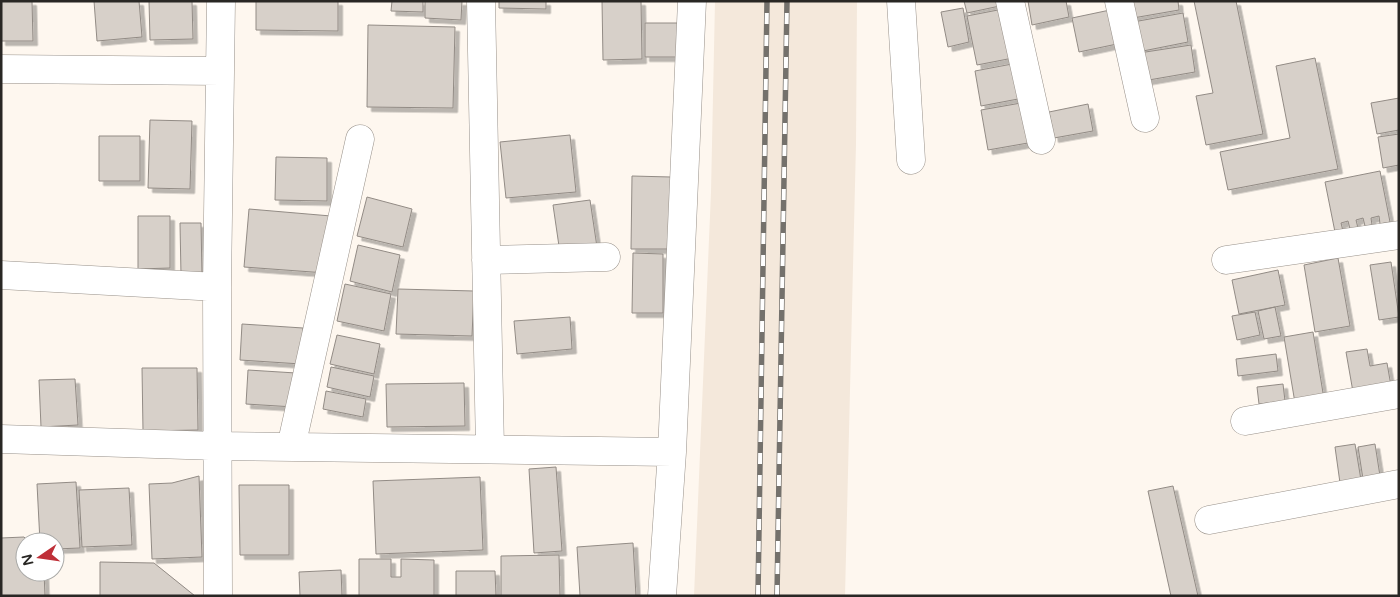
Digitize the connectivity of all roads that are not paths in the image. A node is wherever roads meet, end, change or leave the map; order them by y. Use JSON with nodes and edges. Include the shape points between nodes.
{"nodes":[{"id":1,"x":221,"y":1,"type":"edge"},
{"id":2,"x":481,"y":1,"type":"edge"},
{"id":3,"x":692,"y":1,"type":"edge"},
{"id":4,"x":901,"y":1,"type":"edge"},
{"id":5,"x":1010,"y":1,"type":"edge"},
{"id":6,"x":1118,"y":1,"type":"edge"},
{"id":7,"x":1,"y":69,"type":"edge"},
{"id":8,"x":220,"y":71,"type":"junction"},
{"id":9,"x":1145,"y":118,"type":"dead end"},
{"id":10,"x":360,"y":139,"type":"dead end"},
{"id":11,"x":1041,"y":140,"type":"dead end"},
{"id":12,"x":911,"y":160,"type":"dead end"},
{"id":13,"x":1399,"y":235,"type":"edge"},
{"id":14,"x":606,"y":257,"type":"dead end"},
{"id":15,"x":486,"y":260,"type":"junction"},
{"id":16,"x":1226,"y":260,"type":"dead end"},
{"id":17,"x":1,"y":275,"type":"edge"},
{"id":18,"x":217,"y":287,"type":"junction"},
{"id":19,"x":1399,"y":394,"type":"edge"},
{"id":20,"x":1245,"y":422,"type":"dead end"},
{"id":21,"x":1,"y":438,"type":"edge"},
{"id":22,"x":217,"y":446,"type":"junction"},
{"id":23,"x":291,"y":447,"type":"junction"},
{"id":24,"x":490,"y":449,"type":"junction"},
{"id":25,"x":672,"y":452,"type":"junction"},
{"id":26,"x":1399,"y":484,"type":"edge"},
{"id":27,"x":1209,"y":520,"type":"dead end"},
{"id":28,"x":218,"y":596,"type":"edge"},
{"id":29,"x":662,"y":596,"type":"edge"}],
"edges":[{"from":1,"to":8,"type":"street"},
{"from":2,"to":15,"type":"street"},
{"from":3,"to":25,"type":"street"},
{"from":4,"to":12,"type":"street"},
{"from":5,"to":11,"type":"street"},
{"from":6,"to":9,"type":"street"},
{"from":7,"to":8,"type":"street"},
{"from":8,"to":18,"type":"street"},
{"from":10,"to":23,"type":"street"},
{"from":13,"to":16,"type":"street"},
{"from":14,"to":15,"type":"street"},
{"from":15,"to":24,"type":"street"},
{"from":17,"to":18,"type":"street"},
{"from":18,"to":22,"type":"street"},
{"from":19,"to":20,"type":"street"},
{"from":21,"to":22,"type":"street"},
{"from":22,"to":23,"type":"street"},
{"from":22,"to":28,"type":"street"},
{"from":23,"to":24,"type":"street"},
{"from":24,"to":25,"type":"street"},
{"from":25,"to":29,"type":"street"},
{"from":26,"to":27,"type":"street"}]}
